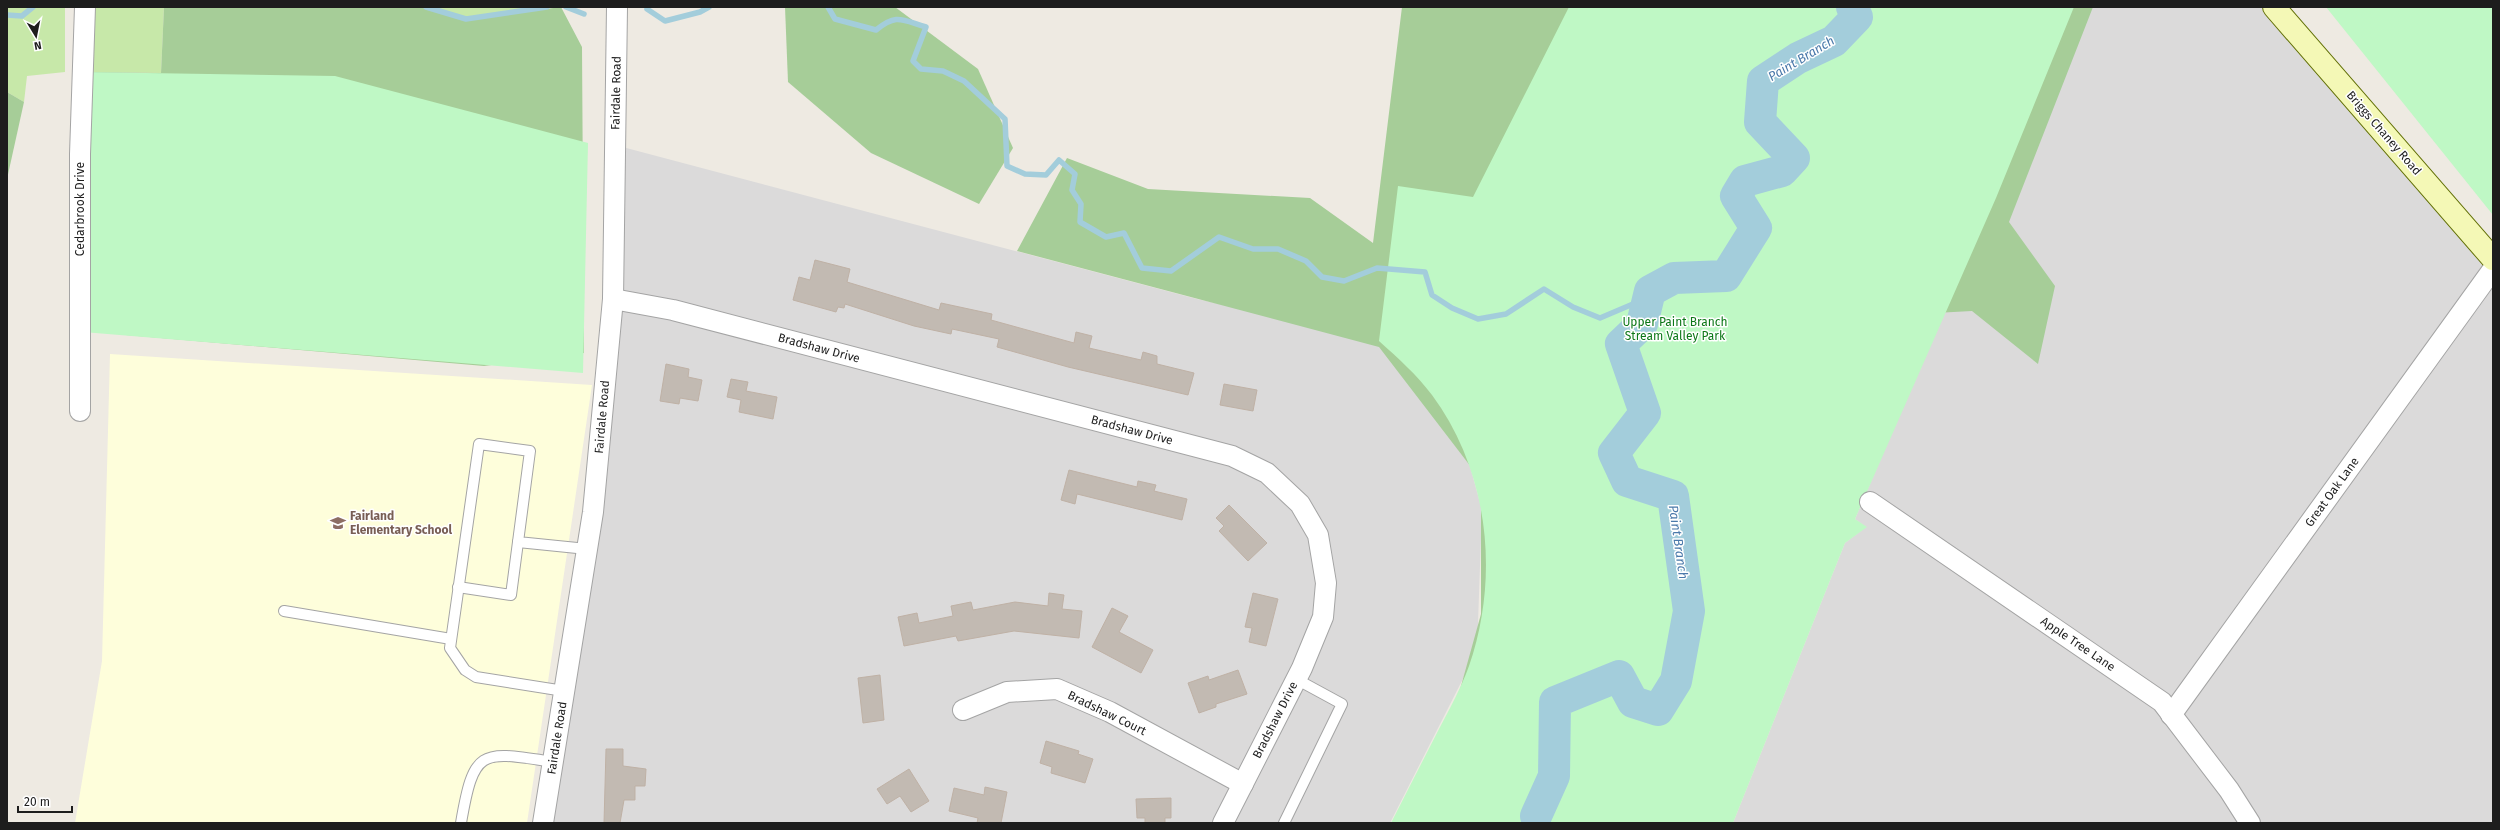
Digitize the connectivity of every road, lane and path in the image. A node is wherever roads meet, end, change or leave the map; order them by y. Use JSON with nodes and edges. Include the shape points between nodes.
{"nodes":[{"id":1,"x":85,"y":7,"type":"edge"},
{"id":2,"x":617,"y":7,"type":"edge"},
{"id":3,"x":2274,"y":7,"type":"edge"},
{"id":4,"x":2493,"y":259,"type":"edge"},
{"id":5,"x":2493,"y":269,"type":"edge"},
{"id":6,"x":613,"y":299,"type":"junction"},
{"id":7,"x":80,"y":411,"type":"dead end"},
{"id":8,"x":1870,"y":502,"type":"dead end"},
{"id":9,"x":518,"y":542,"type":"junction"},
{"id":10,"x":587,"y":549,"type":"junction"},
{"id":11,"x":458,"y":587,"type":"junction"},
{"id":12,"x":284,"y":612,"type":"dead end"},
{"id":13,"x":451,"y":639,"type":"junction"},
{"id":14,"x":1296,"y":679,"type":"junction"},
{"id":15,"x":564,"y":691,"type":"junction"},
{"id":16,"x":963,"y":710,"type":"dead end"},
{"id":17,"x":2171,"y":715,"type":"junction"},
{"id":18,"x":553,"y":762,"type":"junction"},
{"id":19,"x":1243,"y":784,"type":"junction"},
{"id":20,"x":461,"y":823,"type":"edge"},
{"id":21,"x":543,"y":823,"type":"edge"},
{"id":22,"x":1223,"y":823,"type":"edge"},
{"id":23,"x":1284,"y":823,"type":"edge"},
{"id":24,"x":2250,"y":823,"type":"edge"}],
"edges":[{"from":1,"to":7,"type":"street","name":"Cedarbrook Drive","via":[[80,154]]},
{"from":2,"to":6,"type":"street","name":"Fairdale Road"},
{"from":3,"to":4,"type":"main road","name":"Briggs Chaney Road"},
{"from":5,"to":17,"type":"street","name":"Great Oak Lane"},
{"from":6,"to":10,"type":"street","name":"Fairdale Road","via":[[593,512]]},
{"from":6,"to":14,"type":"street","name":"Bradshaw Drive","via":[[673,310],[1232,456],[1267,473],[1300,504],[1318,535],[1326,583],[1323,617]]},
{"from":8,"to":17,"type":"street","name":"Apple Tree Lane","via":[[2162,702]]},
{"from":9,"to":10,"type":"lane"},
{"from":9,"to":11,"type":"lane","via":[[511,595]]},
{"from":9,"to":11,"type":"lane","via":[[530,451],[479,444]]},
{"from":10,"to":15,"type":"street","name":"Fairdale Road"},
{"from":11,"to":13,"type":"lane"},
{"from":12,"to":13,"type":"lane"},
{"from":13,"to":15,"type":"lane","via":[[450,648],[465,670],[476,677]]},
{"from":14,"to":19,"type":"street","name":"Bradshaw Drive"},
{"from":14,"to":23,"type":"lane","via":[[1342,704]]},
{"from":15,"to":18,"type":"street","name":"Fairdale Road"},
{"from":16,"to":19,"type":"street","name":"Bradshaw Court","via":[[1007,692],[1057,688],[1110,712]]},
{"from":17,"to":24,"type":"street","name":"Apple Tree Lane","via":[[2229,790]]},
{"from":18,"to":20,"type":"lane","via":[[507,755],[491,756],[479,763],[467,789]]},
{"from":18,"to":21,"type":"street","name":"Fairdale Road"},
{"from":19,"to":22,"type":"street","name":"Bradshaw Drive"}]}
